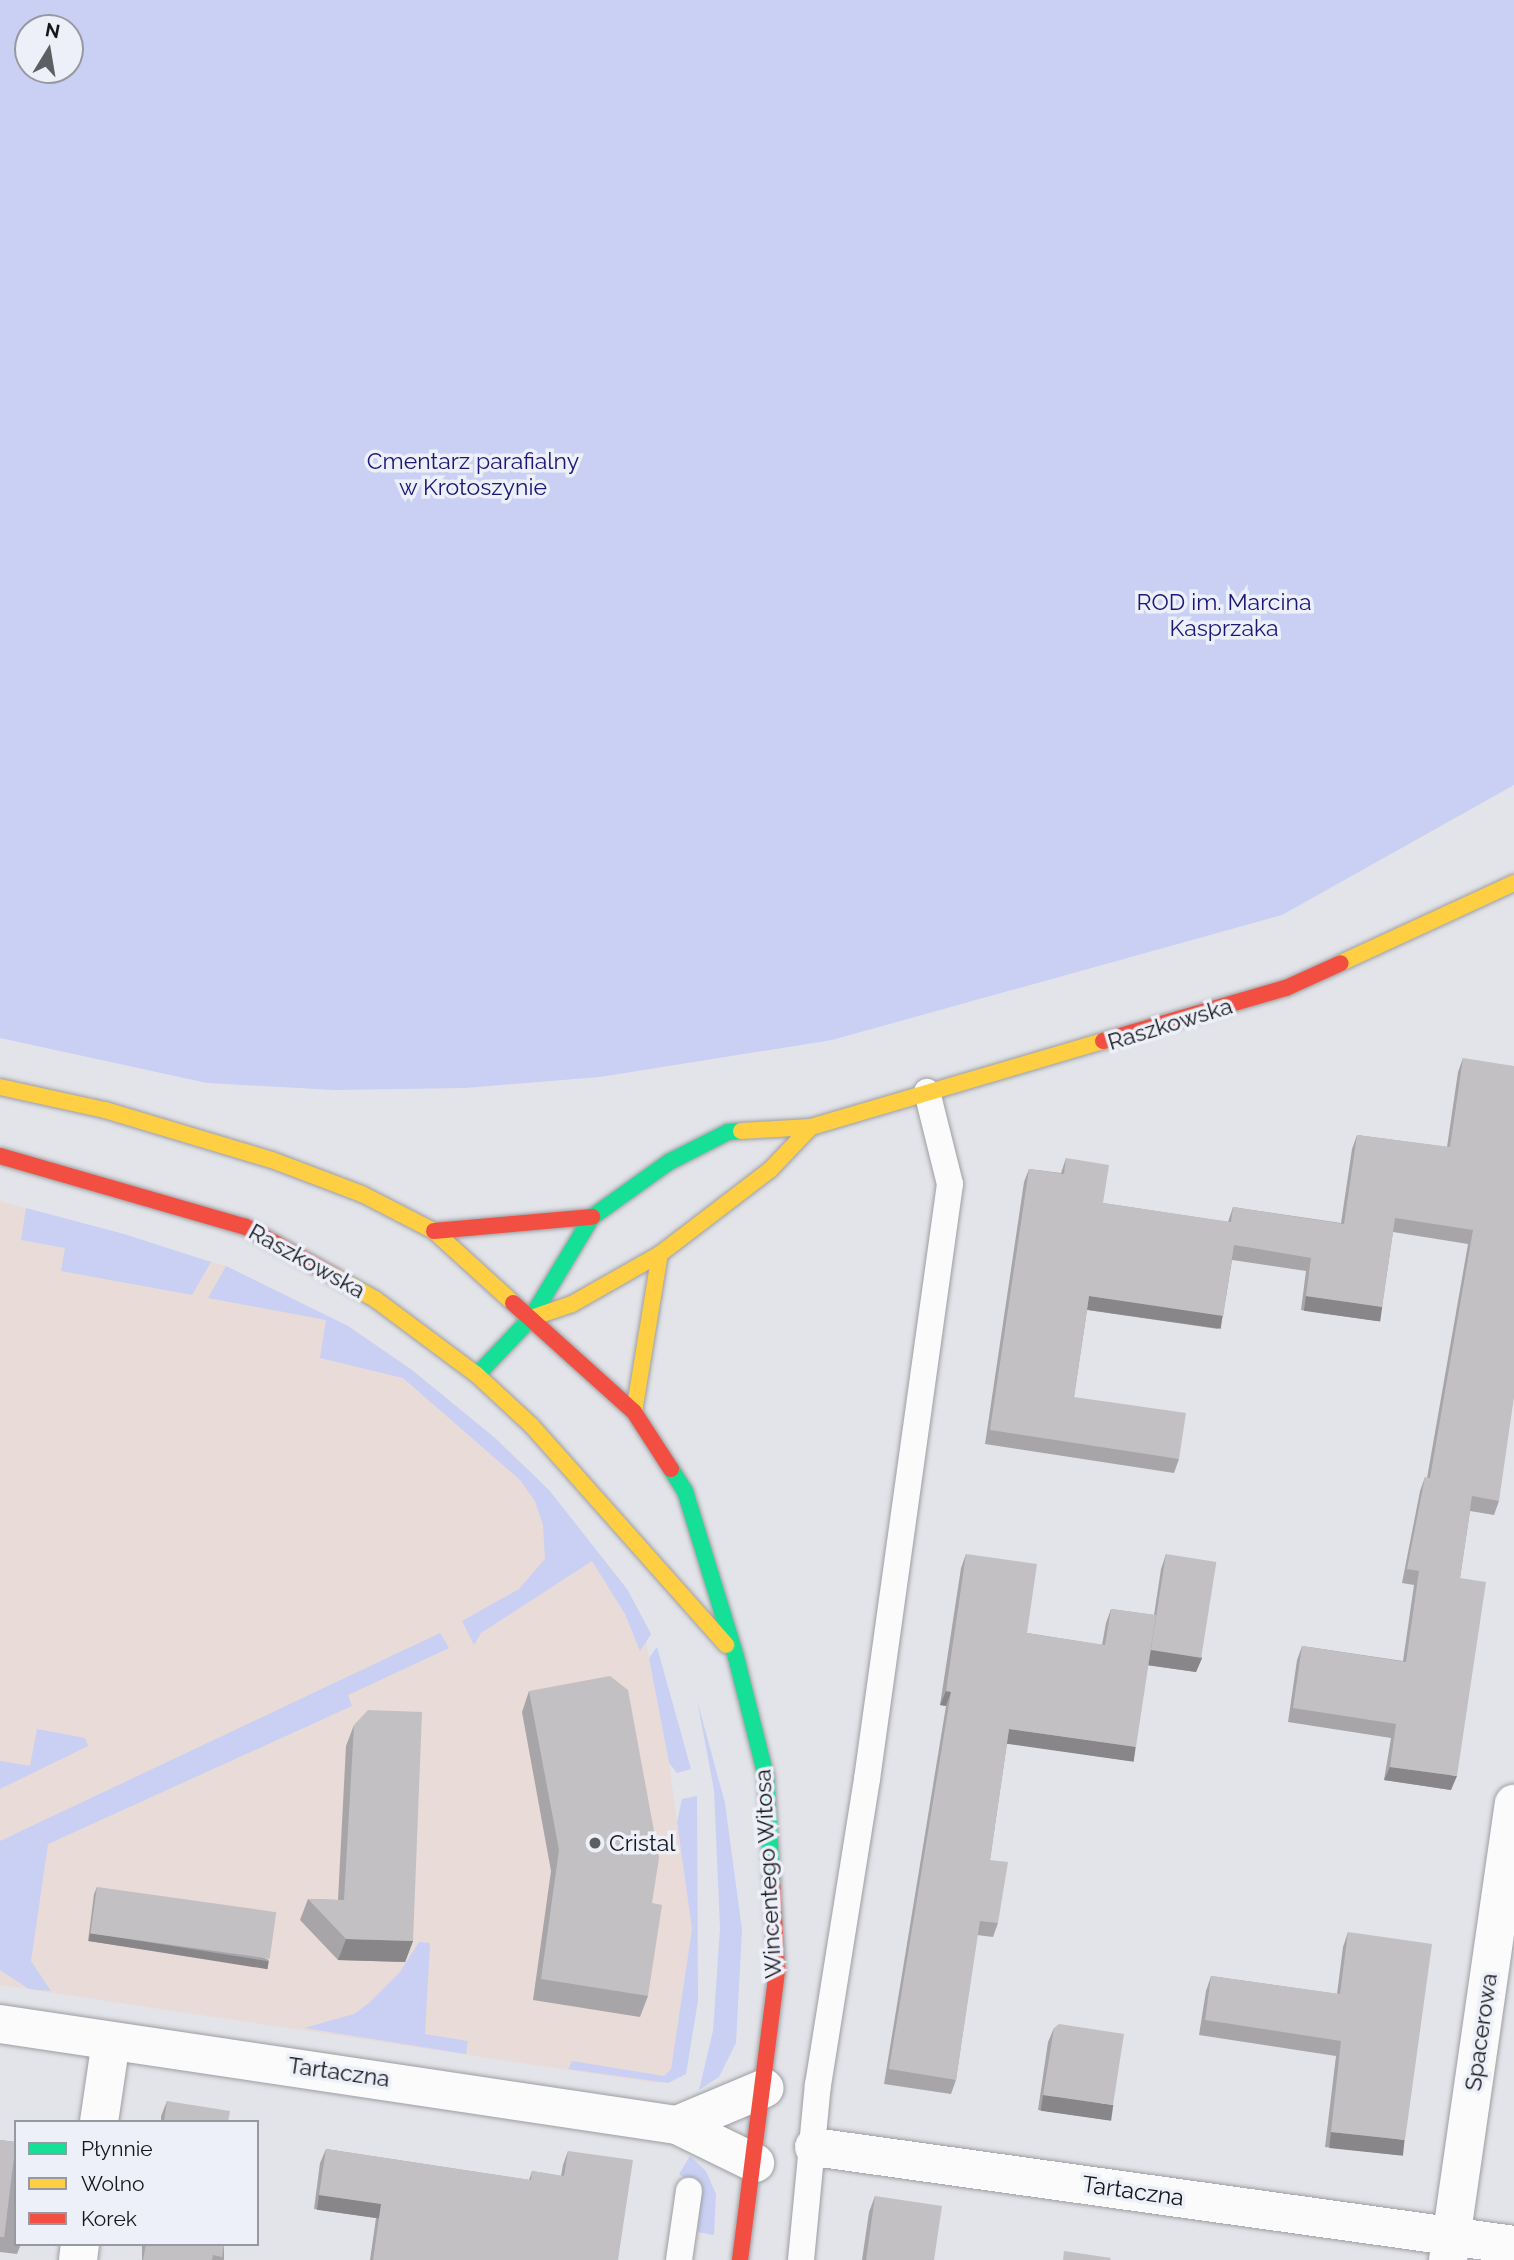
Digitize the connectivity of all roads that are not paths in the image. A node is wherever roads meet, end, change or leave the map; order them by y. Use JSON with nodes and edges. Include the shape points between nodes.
{"nodes":[{"id":1,"x":1514,"y":883,"type":"edge"},
{"id":2,"x":0,"y":1087,"type":"edge"},
{"id":3,"x":927,"y":1092,"type":"junction"},
{"id":4,"x":811,"y":1127,"type":"junction"},
{"id":5,"x":0,"y":1156,"type":"edge"},
{"id":6,"x":593,"y":1217,"type":"junction"},
{"id":7,"x":434,"y":1231,"type":"junction"},
{"id":8,"x":660,"y":1254,"type":"junction"},
{"id":9,"x":531,"y":1318,"type":"junction"},
{"id":10,"x":477,"y":1374,"type":"junction"},
{"id":11,"x":634,"y":1412,"type":"junction"},
{"id":12,"x":736,"y":1657,"type":"junction"},
{"id":13,"x":1514,"y":1804,"type":"edge"},
{"id":14,"x":0,"y":2024,"type":"edge"},
{"id":15,"x":111,"y":2040,"type":"junction"},
{"id":16,"x":765,"y":2088,"type":"junction"},
{"id":17,"x":99,"y":2120,"type":"edge"},
{"id":18,"x":677,"y":2124,"type":"junction"},
{"id":19,"x":814,"y":2147,"type":"junction"},
{"id":20,"x":755,"y":2163,"type":"junction"},
{"id":21,"x":689,"y":2191,"type":"dead end"},
{"id":22,"x":1514,"y":2245,"type":"edge"},
{"id":23,"x":1450,"y":2248,"type":"edge"},
{"id":24,"x":679,"y":2260,"type":"edge"},
{"id":25,"x":740,"y":2260,"type":"edge"},
{"id":26,"x":801,"y":2260,"type":"edge"}],
"edges":[{"from":1,"to":3,"type":"main road","name":"Raszkowska","via":[[1286,988]]},
{"from":2,"to":7,"type":"main road","via":[[105,1110],[272,1160],[362,1194]]},
{"from":3,"to":4,"type":"main road","name":"Raszkowska"},
{"from":3,"to":19,"type":"lane","via":[[950,1184],[818,2085]]},
{"from":4,"to":6,"type":"main road","name":"Raszkowska","via":[[728,1132],[669,1162]]},
{"from":4,"to":8,"type":"main road","name":"Raszkowska","via":[[770,1170]]},
{"from":5,"to":10,"type":"main road","name":"Raszkowska","via":[[246,1227],[376,1299]]},
{"from":6,"to":7,"type":"main road"},
{"from":6,"to":9,"type":"main road","name":"Raszkowska"},
{"from":7,"to":9,"type":"main road"},
{"from":8,"to":9,"type":"main road","name":"Raszkowska","via":[[572,1304]]},
{"from":8,"to":11,"type":"main road"},
{"from":9,"to":10,"type":"main road","name":"Raszkowska"},
{"from":9,"to":11,"type":"main road","name":"Wincentego Witosa"},
{"from":10,"to":12,"type":"main road","name":"Wincentego Witosa","via":[[531,1425]]},
{"from":11,"to":12,"type":"main road","name":"Wincentego Witosa","via":[[685,1491]]},
{"from":12,"to":16,"type":"main road","name":"Wincentego Witosa","via":[[766,1776],[777,1970]]},
{"from":13,"to":23,"type":"street","name":"Spacerowa"},
{"from":14,"to":15,"type":"street","name":"Tartaczna"},
{"from":15,"to":17,"type":"street"},
{"from":15,"to":18,"type":"street","name":"Tartaczna"},
{"from":16,"to":18,"type":"street"},
{"from":16,"to":20,"type":"main road","name":"Wincentego Witosa"},
{"from":18,"to":20,"type":"street","name":"Tartaczna"},
{"from":19,"to":23,"type":"street","name":"Tartaczna"},
{"from":19,"to":26,"type":"lane"},
{"from":20,"to":25,"type":"main road","name":"Wincentego Witosa"},
{"from":21,"to":24,"type":"lane"},
{"from":22,"to":23,"type":"street","name":"Tartaczna"}]}
